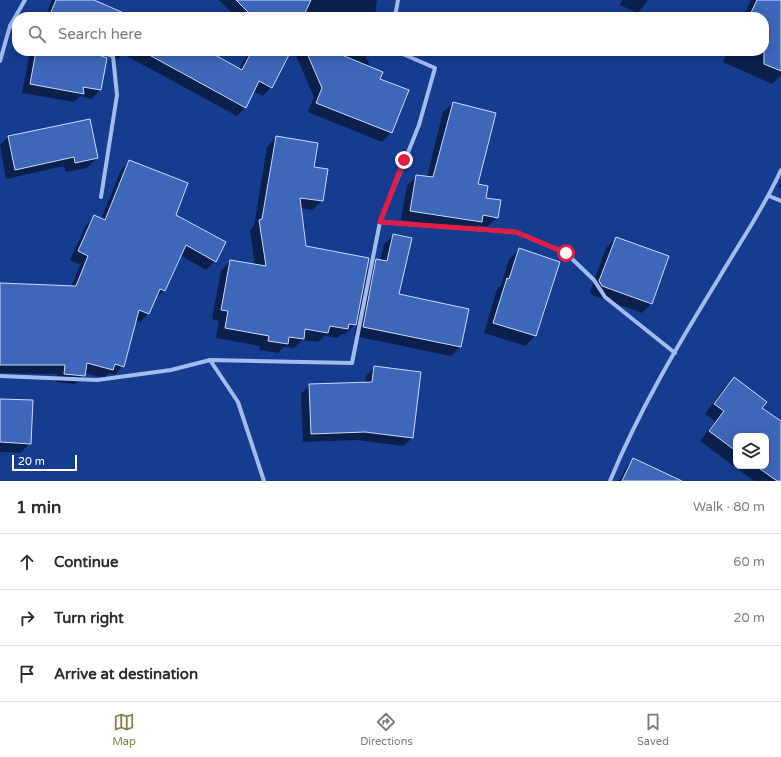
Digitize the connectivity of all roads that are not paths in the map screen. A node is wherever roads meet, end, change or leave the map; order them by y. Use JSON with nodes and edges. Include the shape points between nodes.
{"nodes":[{"id":1,"x":25,"y":0,"type":"edge"},
{"id":2,"x":398,"y":0,"type":"edge"},
{"id":3,"x":18,"y":12,"type":"edge"},
{"id":4,"x":396,"y":12,"type":"edge"},
{"id":5,"x":12,"y":23,"type":"edge"},
{"id":6,"x":10,"y":26,"type":"joint"},
{"id":7,"x":1,"y":50,"type":"edge"},
{"id":8,"x":113,"y":56,"type":"edge"},
{"id":9,"x":408,"y":56,"type":"edge"},
{"id":10,"x":0,"y":61,"type":"edge"},
{"id":11,"x":781,"y":170,"type":"edge"},
{"id":12,"x":769,"y":196,"type":"junction"},
{"id":13,"x":101,"y":197,"type":"dead end"},
{"id":14,"x":781,"y":201,"type":"edge"},
{"id":15,"x":380,"y":222,"type":"junction"},
{"id":16,"x":675,"y":353,"type":"junction"},
{"id":17,"x":210,"y":360,"type":"junction"},
{"id":18,"x":0,"y":376,"type":"edge"},
{"id":19,"x":263,"y":481,"type":"edge"},
{"id":20,"x":610,"y":481,"type":"edge"}],
"edges":[{"from":1,"to":3,"type":"street"},
{"from":2,"to":4,"type":"street"},
{"from":5,"to":6,"type":"street"},
{"from":6,"to":7,"type":"street"},
{"from":7,"to":10,"type":"street"},
{"from":8,"to":13,"type":"street","via":[[117,95]]},
{"from":9,"to":15,"type":"street","via":[[436,68],[419,125]]},
{"from":11,"to":12,"type":"street"},
{"from":12,"to":14,"type":"street"},
{"from":12,"to":16,"type":"street"},
{"from":15,"to":16,"type":"street","via":[[516,232],[566,253],[594,280],[605,297]]},
{"from":15,"to":17,"type":"street","via":[[352,363]]},
{"from":16,"to":20,"type":"street","via":[[628,438]]},
{"from":17,"to":18,"type":"street","via":[[171,370],[97,380]]},
{"from":17,"to":19,"type":"street","via":[[238,402]]}]}
